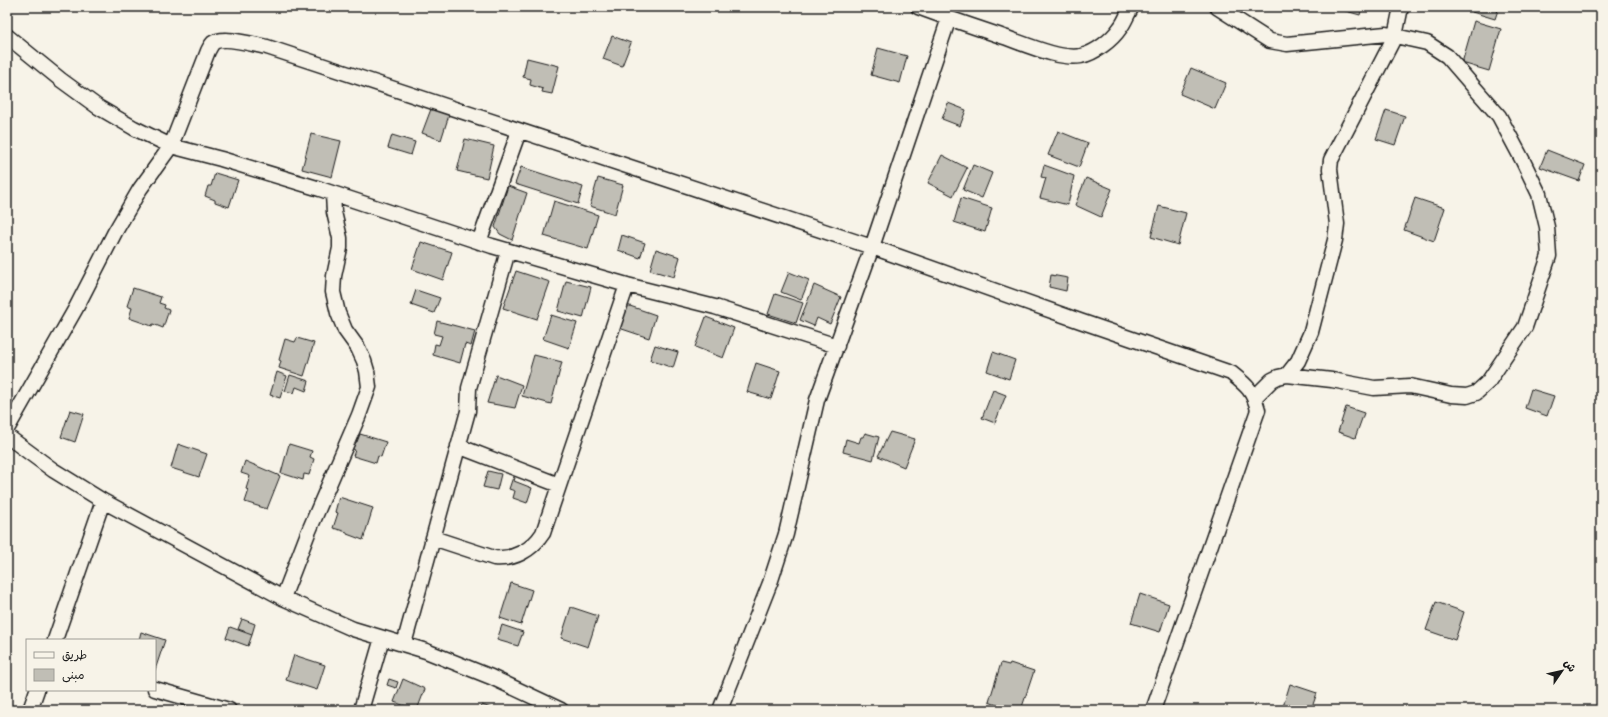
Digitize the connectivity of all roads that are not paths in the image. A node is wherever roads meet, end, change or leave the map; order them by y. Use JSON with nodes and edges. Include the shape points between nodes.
{"nodes":[{"id":1,"x":918,"y":7,"type":"edge"},
{"id":2,"x":1132,"y":7,"type":"edge"},
{"id":3,"x":1217,"y":7,"type":"edge"},
{"id":4,"x":1401,"y":7,"type":"edge"},
{"id":5,"x":949,"y":18,"type":"junction"},
{"id":6,"x":7,"y":36,"type":"edge"},
{"id":7,"x":1396,"y":36,"type":"junction"},
{"id":8,"x":519,"y":130,"type":"junction"},
{"id":9,"x":171,"y":146,"type":"junction"},
{"id":10,"x":334,"y":194,"type":"junction"},
{"id":11,"x":479,"y":242,"type":"junction"},
{"id":12,"x":872,"y":247,"type":"junction"},
{"id":13,"x":508,"y":250,"type":"junction"},
{"id":14,"x":628,"y":285,"type":"junction"},
{"id":15,"x":837,"y":346,"type":"junction"},
{"id":16,"x":1287,"y":375,"type":"junction"},
{"id":17,"x":1254,"y":398,"type":"junction"},
{"id":18,"x":7,"y":429,"type":"edge"},
{"id":19,"x":7,"y":436,"type":"edge"},
{"id":20,"x":458,"y":446,"type":"junction"},
{"id":21,"x":559,"y":485,"type":"junction"},
{"id":22,"x":103,"y":501,"type":"junction"},
{"id":23,"x":433,"y":538,"type":"junction"},
{"id":24,"x":283,"y":598,"type":"junction"},
{"id":25,"x":382,"y":638,"type":"junction"},
{"id":26,"x":55,"y":639,"type":"edge"},
{"id":27,"x":404,"y":644,"type":"junction"},
{"id":28,"x":156,"y":689,"type":"edge"},
{"id":29,"x":37,"y":691,"type":"edge"},
{"id":30,"x":30,"y":710,"type":"edge"},
{"id":31,"x":229,"y":710,"type":"edge"},
{"id":32,"x":361,"y":710,"type":"edge"},
{"id":33,"x":561,"y":710,"type":"edge"},
{"id":34,"x":720,"y":710,"type":"edge"},
{"id":35,"x":1153,"y":710,"type":"edge"}],
"edges":[{"from":1,"to":5,"type":"street"},
{"from":2,"to":5,"type":"street","via":[[1116,34],[1081,56],[1056,54]]},
{"from":3,"to":7,"type":"street","via":[[1275,43],[1386,34]]},
{"from":4,"to":7,"type":"street"},
{"from":5,"to":12,"type":"street"},
{"from":6,"to":9,"type":"street","via":[[98,107]]},
{"from":7,"to":16,"type":"street","via":[[1331,160],[1337,224],[1335,240],[1311,332],[1298,361]]},
{"from":7,"to":16,"type":"street","via":[[1427,43],[1447,56],[1499,116],[1539,194],[1547,227],[1549,256],[1525,327],[1488,382],[1476,393],[1467,396],[1451,395],[1410,386],[1374,388]]},
{"from":8,"to":9,"type":"street","via":[[267,47],[221,40],[213,43],[208,51]]},
{"from":8,"to":11,"type":"street"},
{"from":8,"to":12,"type":"street"},
{"from":9,"to":10,"type":"street"},
{"from":9,"to":18,"type":"street","via":[[140,189],[115,232],[76,308]]},
{"from":10,"to":11,"type":"street"},
{"from":10,"to":24,"type":"street","via":[[340,248],[333,292],[338,313],[364,360],[368,371],[368,387],[356,423]]},
{"from":11,"to":13,"type":"street"},
{"from":12,"to":15,"type":"street"},
{"from":12,"to":17,"type":"street","via":[[1231,373],[1247,386]]},
{"from":13,"to":14,"type":"street"},
{"from":13,"to":20,"type":"street","via":[[469,388],[468,411]]},
{"from":14,"to":15,"type":"street","via":[[715,307]]},
{"from":14,"to":21,"type":"street"},
{"from":15,"to":34,"type":"street","via":[[811,422],[784,541]]},
{"from":16,"to":17,"type":"street","via":[[1272,380]]},
{"from":17,"to":35,"type":"street","via":[[1258,410]]},
{"from":19,"to":22,"type":"street","via":[[53,470]]},
{"from":20,"to":21,"type":"street"},
{"from":20,"to":23,"type":"street"},
{"from":21,"to":23,"type":"street","via":[[538,542],[515,556],[494,558]]},
{"from":22,"to":24,"type":"street"},
{"from":22,"to":26,"type":"street"},
{"from":23,"to":27,"type":"street"},
{"from":24,"to":25,"type":"street","via":[[353,629]]},
{"from":25,"to":27,"type":"street"},
{"from":25,"to":32,"type":"street"},
{"from":27,"to":33,"type":"street","via":[[491,677]]},
{"from":28,"to":31,"type":"street"},
{"from":29,"to":30,"type":"street"}]}
